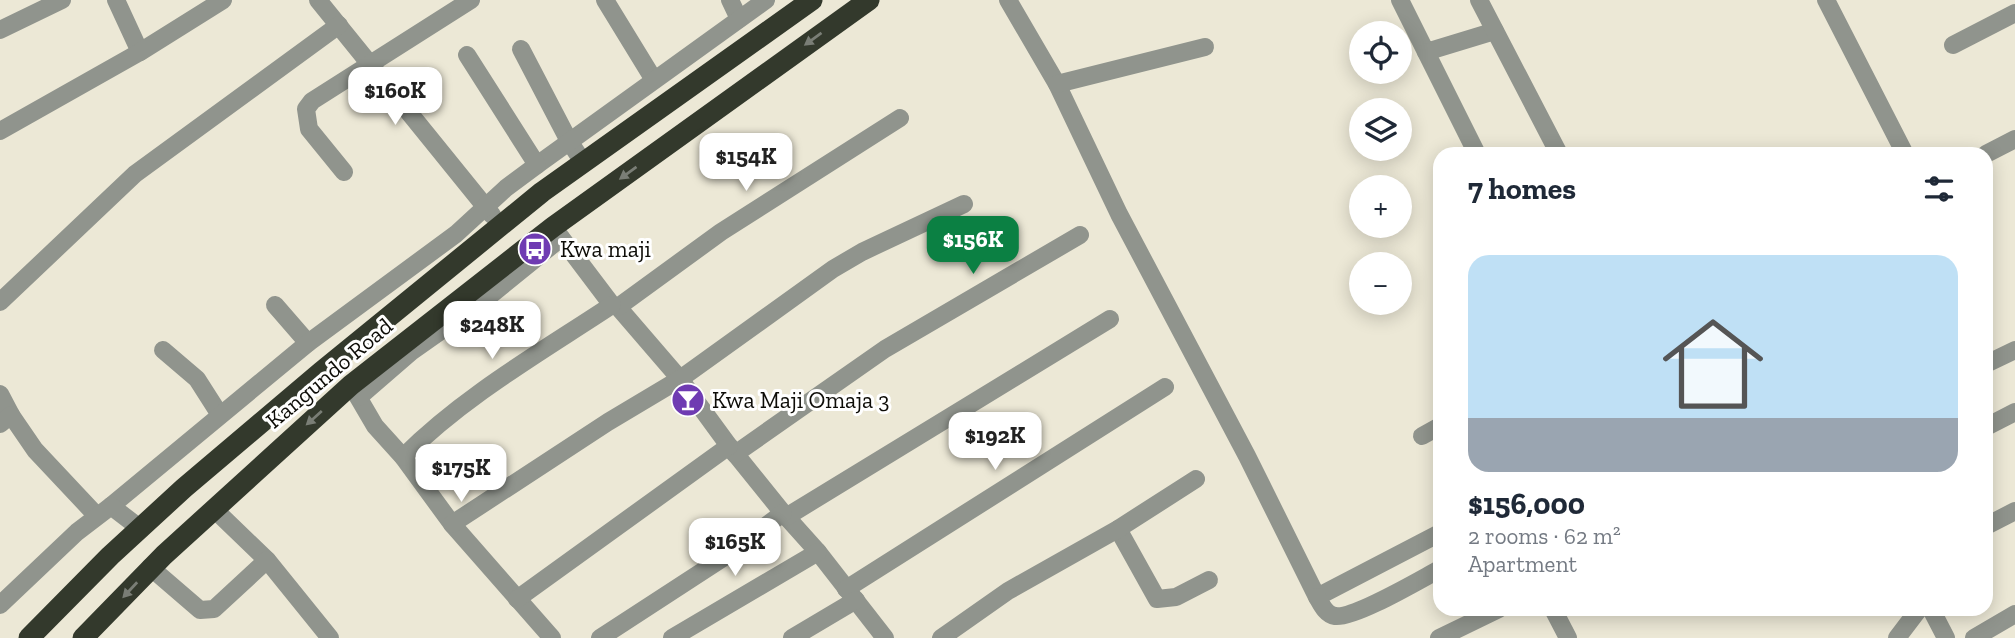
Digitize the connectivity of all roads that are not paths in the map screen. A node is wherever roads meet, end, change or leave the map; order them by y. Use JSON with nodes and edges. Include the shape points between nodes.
{"nodes":[{"id":1,"x":62,"y":0,"type":"edge"},
{"id":2,"x":117,"y":0,"type":"edge"},
{"id":3,"x":223,"y":0,"type":"edge"},
{"id":4,"x":318,"y":0,"type":"edge"},
{"id":5,"x":471,"y":0,"type":"edge"},
{"id":6,"x":605,"y":0,"type":"edge"},
{"id":7,"x":730,"y":0,"type":"edge"},
{"id":8,"x":766,"y":0,"type":"edge"},
{"id":9,"x":812,"y":0,"type":"edge"},
{"id":10,"x":869,"y":0,"type":"edge"},
{"id":11,"x":1008,"y":0,"type":"edge"},
{"id":12,"x":1401,"y":0,"type":"edge"},
{"id":13,"x":1479,"y":0,"type":"edge"},
{"id":14,"x":1826,"y":0,"type":"edge"},
{"id":15,"x":2015,"y":13,"type":"edge"},
{"id":16,"x":739,"y":19,"type":"junction"},
{"id":17,"x":339,"y":25,"type":"junction"},
{"id":18,"x":0,"y":30,"type":"edge"},
{"id":19,"x":1495,"y":31,"type":"junction"},
{"id":20,"x":1953,"y":45,"type":"dead end"},
{"id":21,"x":1205,"y":47,"type":"dead end"},
{"id":22,"x":522,"y":49,"type":"dead end"},
{"id":23,"x":140,"y":52,"type":"junction"},
{"id":24,"x":1426,"y":52,"type":"junction"},
{"id":25,"x":467,"y":55,"type":"dead end"},
{"id":26,"x":370,"y":65,"type":"junction"},
{"id":27,"x":654,"y":80,"type":"junction"},
{"id":28,"x":1058,"y":84,"type":"junction"},
{"id":29,"x":900,"y":118,"type":"dead end"},
{"id":30,"x":0,"y":131,"type":"edge"},
{"id":31,"x":2015,"y":139,"type":"edge"},
{"id":32,"x":569,"y":141,"type":"junction"},
{"id":33,"x":1474,"y":147,"type":"edge"},
{"id":34,"x":1555,"y":147,"type":"edge"},
{"id":35,"x":1902,"y":147,"type":"edge"},
{"id":36,"x":1993,"y":150,"type":"edge"},
{"id":37,"x":583,"y":162,"type":"junction"},
{"id":38,"x":537,"y":164,"type":"junction"},
{"id":39,"x":344,"y":172,"type":"dead end"},
{"id":40,"x":964,"y":204,"type":"dead end"},
{"id":41,"x":485,"y":209,"type":"junction"},
{"id":42,"x":503,"y":224,"type":"junction"},
{"id":43,"x":557,"y":233,"type":"junction"},
{"id":44,"x":1080,"y":235,"type":"dead end"},
{"id":45,"x":0,"y":302,"type":"edge"},
{"id":46,"x":275,"y":305,"type":"dead end"},
{"id":47,"x":615,"y":306,"type":"junction"},
{"id":48,"x":1110,"y":319,"type":"dead end"},
{"id":49,"x":308,"y":343,"type":"junction"},
{"id":50,"x":163,"y":350,"type":"dead end"},
{"id":51,"x":2015,"y":350,"type":"edge"},
{"id":52,"x":1993,"y":361,"type":"edge"},
{"id":53,"x":680,"y":379,"type":"junction"},
{"id":54,"x":1165,"y":387,"type":"dead end"},
{"id":55,"x":355,"y":391,"type":"junction"},
{"id":56,"x":0,"y":394,"type":"edge"},
{"id":57,"x":2015,"y":411,"type":"edge"},
{"id":58,"x":220,"y":415,"type":"junction"},
{"id":59,"x":5,"y":420,"type":"edge"},
{"id":60,"x":1993,"y":423,"type":"edge"},
{"id":61,"x":1433,"y":430,"type":"edge"},
{"id":62,"x":1422,"y":436,"type":"dead end"},
{"id":63,"x":732,"y":450,"type":"junction"},
{"id":64,"x":403,"y":457,"type":"junction"},
{"id":65,"x":1196,"y":479,"type":"dead end"},
{"id":66,"x":214,"y":509,"type":"junction"},
{"id":67,"x":104,"y":510,"type":"junction"},
{"id":68,"x":2015,"y":511,"type":"edge"},
{"id":69,"x":785,"y":515,"type":"junction"},
{"id":70,"x":1993,"y":522,"type":"edge"},
{"id":71,"x":452,"y":524,"type":"junction"},
{"id":72,"x":1118,"y":528,"type":"junction"},
{"id":73,"x":141,"y":529,"type":"junction"},
{"id":74,"x":1433,"y":537,"type":"edge"},
{"id":75,"x":818,"y":552,"type":"junction"},
{"id":76,"x":267,"y":560,"type":"junction"},
{"id":77,"x":150,"y":567,"type":"junction"},
{"id":78,"x":1433,"y":573,"type":"edge"},
{"id":79,"x":1209,"y":580,"type":"dead end"},
{"id":80,"x":851,"y":595,"type":"junction"},
{"id":81,"x":1317,"y":597,"type":"junction"},
{"id":82,"x":517,"y":598,"type":"junction"},
{"id":83,"x":0,"y":606,"type":"edge"},
{"id":84,"x":2015,"y":614,"type":"edge"},
{"id":85,"x":1485,"y":616,"type":"edge"},
{"id":86,"x":1557,"y":616,"type":"edge"},
{"id":87,"x":1914,"y":616,"type":"edge"},
{"id":88,"x":1935,"y":616,"type":"edge"},
{"id":89,"x":29,"y":638,"type":"edge"},
{"id":90,"x":83,"y":638,"type":"edge"},
{"id":91,"x":330,"y":638,"type":"edge"},
{"id":92,"x":552,"y":638,"type":"edge"},
{"id":93,"x":600,"y":638,"type":"edge"},
{"id":94,"x":672,"y":638,"type":"edge"},
{"id":95,"x":792,"y":638,"type":"edge"},
{"id":96,"x":885,"y":638,"type":"edge"},
{"id":97,"x":941,"y":638,"type":"edge"},
{"id":98,"x":1439,"y":638,"type":"edge"},
{"id":99,"x":1568,"y":638,"type":"edge"},
{"id":100,"x":1897,"y":638,"type":"edge"},
{"id":101,"x":1946,"y":638,"type":"edge"},
{"id":102,"x":1974,"y":638,"type":"edge"}],
"edges":[{"from":1,"to":18,"type":"street"},
{"from":2,"to":23,"type":"street"},
{"from":3,"to":23,"type":"street"},
{"from":4,"to":17,"type":"street"},
{"from":5,"to":26,"type":"street"},
{"from":6,"to":27,"type":"street"},
{"from":7,"to":16,"type":"street"},
{"from":8,"to":16,"type":"street"},
{"from":9,"to":37,"type":"highway","name":"Kangundo Road"},
{"from":10,"to":43,"type":"highway","name":"Kangundo Road","one_way":true},
{"from":11,"to":28,"type":"street"},
{"from":12,"to":24,"type":"street"},
{"from":13,"to":19,"type":"street"},
{"from":14,"to":35,"type":"street"},
{"from":15,"to":20,"type":"street"},
{"from":16,"to":27,"type":"street"},
{"from":17,"to":26,"type":"street"},
{"from":17,"to":45,"type":"street","via":[[135,174]]},
{"from":19,"to":24,"type":"street"},
{"from":19,"to":34,"type":"street"},
{"from":21,"to":28,"type":"street"},
{"from":22,"to":32,"type":"street"},
{"from":23,"to":30,"type":"street"},
{"from":24,"to":33,"type":"street"},
{"from":25,"to":38,"type":"street"},
{"from":26,"to":39,"type":"street","via":[[306,109],[309,130]]},
{"from":26,"to":41,"type":"street"},
{"from":27,"to":32,"type":"street"},
{"from":28,"to":81,"type":"street","via":[[1119,214]]},
{"from":29,"to":47,"type":"street"},
{"from":31,"to":36,"type":"street"},
{"from":32,"to":37,"type":"street"},
{"from":32,"to":38,"type":"street"},
{"from":37,"to":42,"type":"highway","name":"Kangundo Road"},
{"from":38,"to":41,"type":"street"},
{"from":40,"to":53,"type":"street","via":[[833,269]]},
{"from":41,"to":42,"type":"street"},
{"from":41,"to":49,"type":"street"},
{"from":42,"to":73,"type":"highway","name":"Kangundo Road","via":[[321,372]]},
{"from":43,"to":47,"type":"street"},
{"from":43,"to":55,"type":"highway","name":"Kangundo Road"},
{"from":44,"to":63,"type":"street","via":[[885,349]]},
{"from":46,"to":49,"type":"street"},
{"from":47,"to":53,"type":"street"},
{"from":47,"to":64,"type":"street","via":[[499,379]]},
{"from":48,"to":69,"type":"street"},
{"from":49,"to":58,"type":"street"},
{"from":50,"to":58,"type":"street","via":[[197,379]]},
{"from":51,"to":52,"type":"street"},
{"from":53,"to":63,"type":"street"},
{"from":53,"to":71,"type":"street"},
{"from":54,"to":80,"type":"street"},
{"from":55,"to":64,"type":"street","via":[[375,426]]},
{"from":55,"to":66,"type":"highway","name":"Kangundo Road","one_way":true},
{"from":56,"to":59,"type":"street"},
{"from":57,"to":60,"type":"street"},
{"from":58,"to":67,"type":"street"},
{"from":59,"to":67,"type":"street"},
{"from":61,"to":62,"type":"street"},
{"from":63,"to":69,"type":"street"},
{"from":63,"to":82,"type":"street"},
{"from":64,"to":71,"type":"street"},
{"from":65,"to":72,"type":"street"},
{"from":66,"to":76,"type":"street"},
{"from":66,"to":77,"type":"highway","name":"Kangundo Road"},
{"from":67,"to":73,"type":"street"},
{"from":67,"to":83,"type":"street"},
{"from":68,"to":70,"type":"street"},
{"from":69,"to":75,"type":"street"},
{"from":69,"to":93,"type":"street"},
{"from":71,"to":82,"type":"street"},
{"from":72,"to":79,"type":"street","via":[[1157,599],[1176,597]]},
{"from":72,"to":97,"type":"street","via":[[1008,591]]},
{"from":73,"to":89,"type":"highway","name":"Kangundo Road"},
{"from":74,"to":81,"type":"street"},
{"from":75,"to":80,"type":"street"},
{"from":75,"to":94,"type":"street"},
{"from":76,"to":77,"type":"street","via":[[214,609],[206,611]]},
{"from":76,"to":91,"type":"street"},
{"from":77,"to":90,"type":"highway","name":"Kangundo Road","one_way":true},
{"from":78,"to":81,"type":"street","via":[[1345,615],[1335,617],[1327,612]]},
{"from":80,"to":95,"type":"street"},
{"from":80,"to":96,"type":"street"},
{"from":82,"to":92,"type":"street"},
{"from":84,"to":102,"type":"street"},
{"from":85,"to":98,"type":"street"},
{"from":86,"to":99,"type":"street"},
{"from":87,"to":100,"type":"street"},
{"from":88,"to":101,"type":"street"}]}
